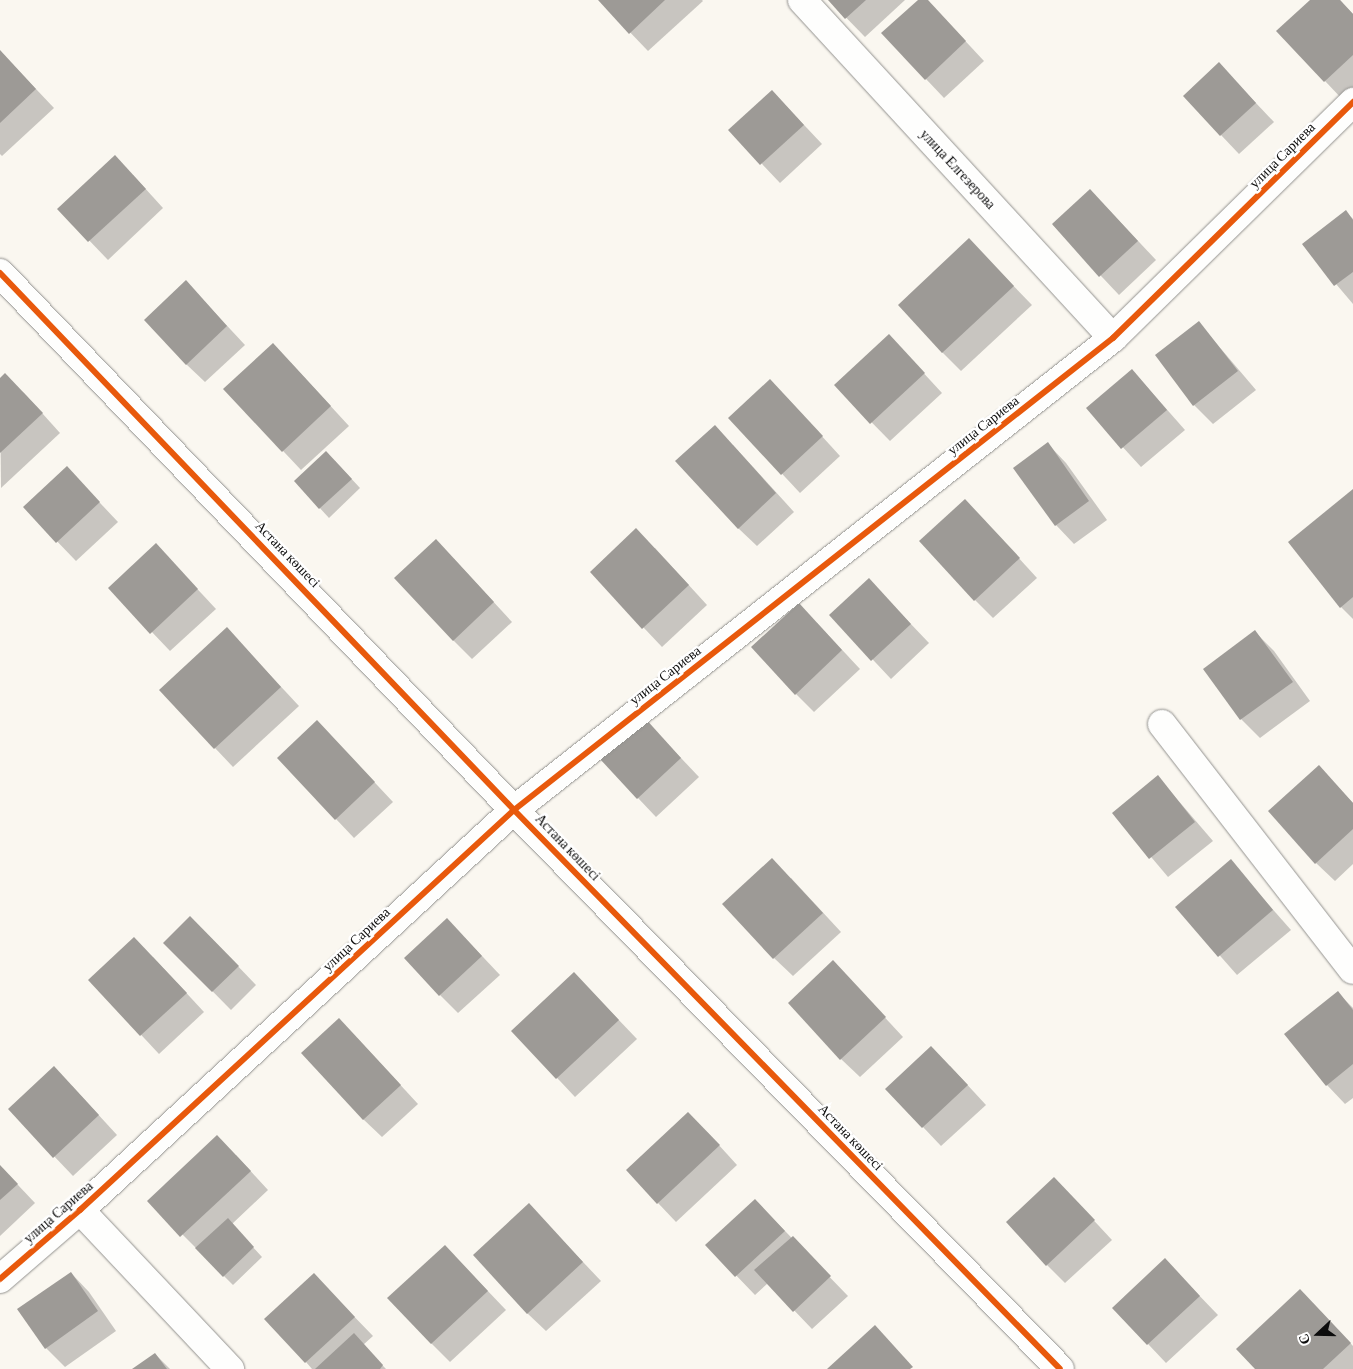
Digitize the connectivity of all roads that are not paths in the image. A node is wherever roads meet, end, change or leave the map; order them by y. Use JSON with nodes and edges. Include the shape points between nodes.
{"nodes":[{"id":1,"x":802,"y":0,"type":"edge"},
{"id":2,"x":1353,"y":102,"type":"edge"},
{"id":3,"x":0,"y":273,"type":"edge"},
{"id":4,"x":1113,"y":338,"type":"junction"},
{"id":5,"x":1162,"y":724,"type":"dead end"},
{"id":6,"x":514,"y":810,"type":"junction"},
{"id":7,"x":1353,"y":970,"type":"edge"},
{"id":8,"x":80,"y":1210,"type":"junction"},
{"id":9,"x":0,"y":1279,"type":"edge"},
{"id":10,"x":230,"y":1369,"type":"edge"},
{"id":11,"x":1060,"y":1369,"type":"edge"}],
"edges":[{"from":1,"to":4,"type":"street","name":"улица Елгезерова"},
{"from":2,"to":4,"type":"street","name":"улица Сариева"},
{"from":3,"to":6,"type":"street","name":"Астана көшесі"},
{"from":4,"to":6,"type":"street","name":"улица Сариева"},
{"from":5,"to":7,"type":"street"},
{"from":6,"to":8,"type":"street","name":"улица Сариева"},
{"from":6,"to":11,"type":"street","name":"Астана көшесі"},
{"from":8,"to":9,"type":"street","name":"улица Сариева"},
{"from":8,"to":10,"type":"street"}]}
